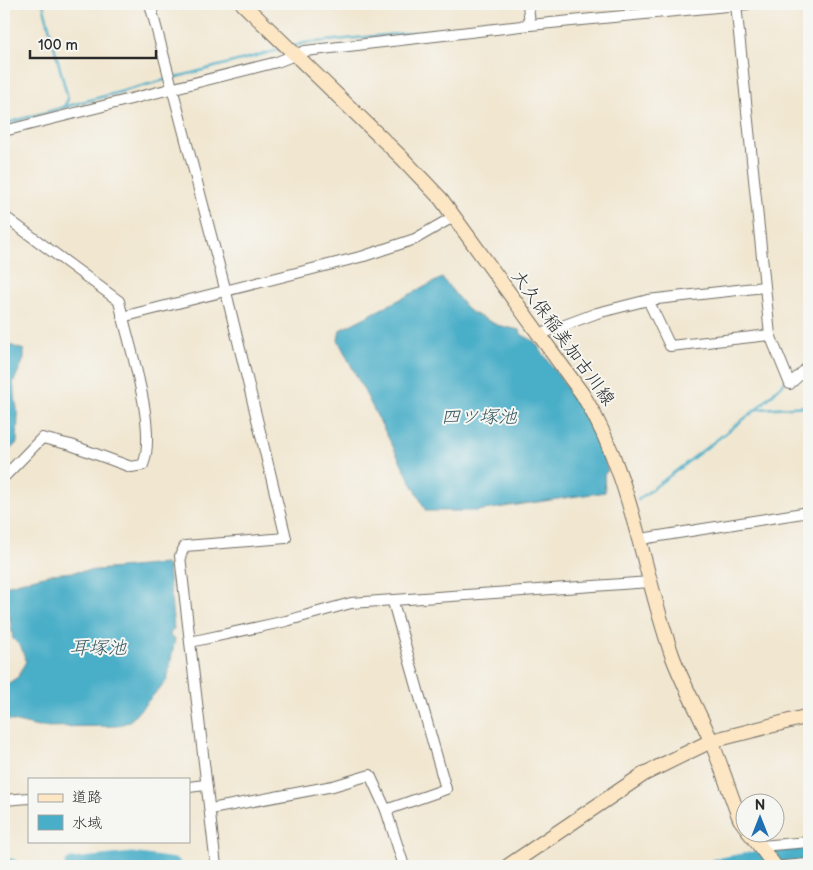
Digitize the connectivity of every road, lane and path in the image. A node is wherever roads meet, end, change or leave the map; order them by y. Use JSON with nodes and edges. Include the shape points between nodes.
{"nodes":[{"id":1,"x":150,"y":4,"type":"edge"},
{"id":2,"x":243,"y":4,"type":"edge"},
{"id":3,"x":528,"y":4,"type":"edge"},
{"id":4,"x":736,"y":4,"type":"edge"},
{"id":5,"x":748,"y":4,"type":"edge"},
{"id":6,"x":530,"y":25,"type":"junction"},
{"id":7,"x":295,"y":54,"type":"junction"},
{"id":8,"x":172,"y":89,"type":"junction"},
{"id":9,"x":4,"y":132,"type":"edge"},
{"id":10,"x":4,"y":216,"type":"edge"},
{"id":11,"x":453,"y":217,"type":"junction"},
{"id":12,"x":764,"y":287,"type":"junction"},
{"id":13,"x":226,"y":292,"type":"junction"},
{"id":14,"x":648,"y":300,"type":"junction"},
{"id":15,"x":122,"y":317,"type":"junction"},
{"id":16,"x":538,"y":335,"type":"junction"},
{"id":17,"x":770,"y":335,"type":"junction"},
{"id":18,"x":809,"y":366,"type":"edge"},
{"id":19,"x":4,"y":477,"type":"edge"},
{"id":20,"x":809,"y":512,"type":"edge"},
{"id":21,"x":640,"y":539,"type":"junction"},
{"id":22,"x":650,"y":582,"type":"junction"},
{"id":23,"x":393,"y":602,"type":"junction"},
{"id":24,"x":190,"y":642,"type":"junction"},
{"id":25,"x":809,"y":716,"type":"edge"},
{"id":26,"x":711,"y":741,"type":"junction"},
{"id":27,"x":205,"y":785,"type":"junction"},
{"id":28,"x":190,"y":787,"type":"edge"},
{"id":29,"x":28,"y":798,"type":"edge"},
{"id":30,"x":4,"y":800,"type":"edge"},
{"id":31,"x":211,"y":809,"type":"junction"},
{"id":32,"x":736,"y":809,"type":"edge"},
{"id":33,"x":386,"y":810,"type":"junction"},
{"id":34,"x":756,"y":842,"type":"edge"},
{"id":35,"x":809,"y":842,"type":"edge"},
{"id":36,"x":761,"y":848,"type":"junction"},
{"id":37,"x":809,"y":864,"type":"edge"},
{"id":38,"x":216,"y":866,"type":"edge"},
{"id":39,"x":404,"y":866,"type":"edge"},
{"id":40,"x":508,"y":866,"type":"edge"},
{"id":41,"x":778,"y":866,"type":"edge"}],
"edges":[{"from":1,"to":8,"type":"street"},
{"from":2,"to":7,"type":"main road","name":"大久保稲美加古川線"},
{"from":3,"to":6,"type":"street"},
{"from":4,"to":5,"type":"street"},
{"from":4,"to":6,"type":"street"},
{"from":4,"to":12,"type":"street"},
{"from":6,"to":7,"type":"street"},
{"from":7,"to":8,"type":"street","via":[[277,62]]},
{"from":7,"to":11,"type":"main road","name":"大久保稲美加古川線","via":[[402,158],[441,199]]},
{"from":8,"to":9,"type":"street"},
{"from":8,"to":13,"type":"street"},
{"from":10,"to":15,"type":"street","via":[[119,301]]},
{"from":11,"to":13,"type":"street","via":[[415,239],[381,251]]},
{"from":11,"to":16,"type":"main road","name":"大久保稲美加古川線"},
{"from":12,"to":14,"type":"street"},
{"from":12,"to":17,"type":"street"},
{"from":13,"to":15,"type":"street"},
{"from":13,"to":24,"type":"street","via":[[286,538],[186,546],[180,556]]},
{"from":14,"to":16,"type":"street"},
{"from":14,"to":17,"type":"street","via":[[670,346]]},
{"from":15,"to":19,"type":"street","via":[[149,433],[143,465],[131,467],[42,438]]},
{"from":16,"to":21,"type":"main road","name":"大久保稲美加古川線","via":[[600,421],[613,450]]},
{"from":17,"to":18,"type":"street","via":[[790,384]]},
{"from":20,"to":21,"type":"street"},
{"from":21,"to":22,"type":"main road","name":"大久保稲美加古川線"},
{"from":22,"to":23,"type":"street"},
{"from":22,"to":26,"type":"main road","name":"大久保稲美加古川線","via":[[672,655]]},
{"from":23,"to":24,"type":"street","via":[[351,603]]},
{"from":23,"to":33,"type":"street","via":[[446,789]]},
{"from":24,"to":27,"type":"street"},
{"from":25,"to":26,"type":"main road"},
{"from":26,"to":32,"type":"main road","name":"大久保稲美加古川線"},
{"from":26,"to":40,"type":"main road","via":[[644,774]]},
{"from":27,"to":28,"type":"street"},
{"from":27,"to":31,"type":"street"},
{"from":29,"to":30,"type":"street"},
{"from":31,"to":33,"type":"street","via":[[333,786],[370,775]]},
{"from":31,"to":38,"type":"street"},
{"from":33,"to":39,"type":"street"},
{"from":34,"to":36,"type":"main road"},
{"from":35,"to":36,"type":"street"},
{"from":36,"to":41,"type":"main road"},
{"from":37,"to":41,"type":"street"}]}
